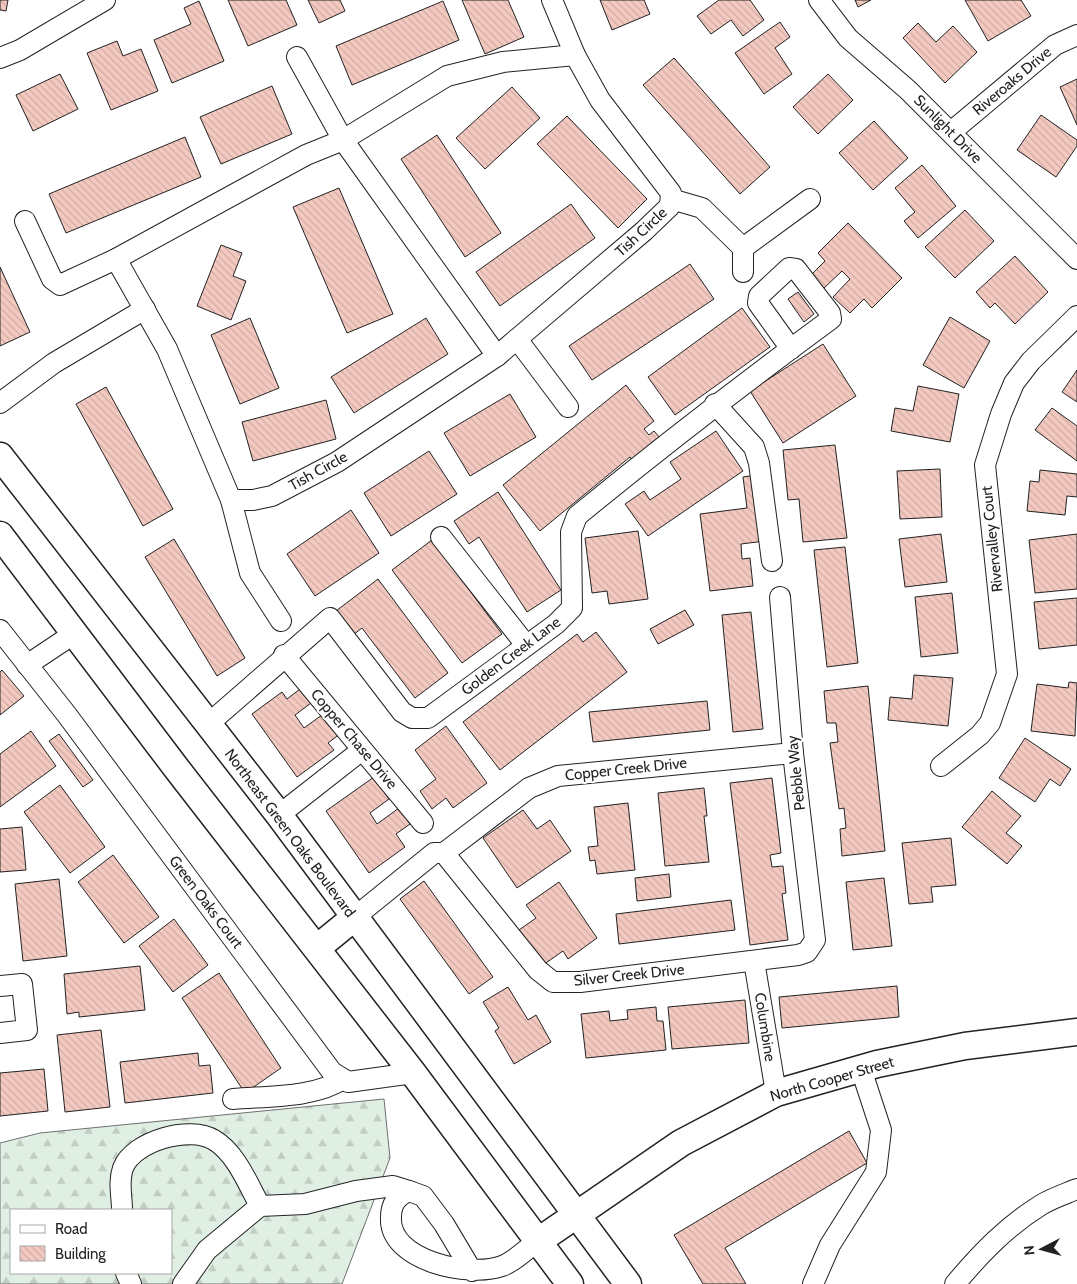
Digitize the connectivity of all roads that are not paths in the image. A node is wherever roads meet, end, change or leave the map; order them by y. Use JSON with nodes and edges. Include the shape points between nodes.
{"nodes":[{"id":1,"x":552,"y":0,"type":"edge"},
{"id":2,"x":819,"y":0,"type":"edge"},
{"id":3,"x":93,"y":3,"type":"edge"},
{"id":4,"x":1077,"y":35,"type":"edge"},
{"id":5,"x":575,"y":55,"type":"junction"},
{"id":6,"x":296,"y":57,"type":"dead end"},
{"id":7,"x":0,"y":58,"type":"edge"},
{"id":8,"x":951,"y":132,"type":"junction"},
{"id":9,"x":343,"y":140,"type":"junction"},
{"id":10,"x":672,"y":199,"type":"junction"},
{"id":11,"x":810,"y":199,"type":"dead end"},
{"id":12,"x":25,"y":221,"type":"dead end"},
{"id":13,"x":742,"y":248,"type":"junction"},
{"id":14,"x":116,"y":259,"type":"junction"},
{"id":15,"x":1077,"y":259,"type":"edge"},
{"id":16,"x":743,"y":272,"type":"dead end"},
{"id":17,"x":145,"y":309,"type":"junction"},
{"id":18,"x":1077,"y":316,"type":"edge"},
{"id":19,"x":517,"y":339,"type":"junction"},
{"id":20,"x":791,"y":349,"type":"dead end"},
{"id":21,"x":497,"y":356,"type":"junction"},
{"id":22,"x":0,"y":403,"type":"edge"},
{"id":23,"x":715,"y":404,"type":"junction"},
{"id":24,"x":568,"y":407,"type":"dead end"},
{"id":25,"x":0,"y":456,"type":"edge"},
{"id":26,"x":231,"y":500,"type":"junction"},
{"id":27,"x":0,"y":535,"type":"edge"},
{"id":28,"x":441,"y":537,"type":"dead end"},
{"id":29,"x":772,"y":561,"type":"dead end"},
{"id":30,"x":780,"y":597,"type":"dead end"},
{"id":31,"x":281,"y":621,"type":"dead end"},
{"id":32,"x":0,"y":630,"type":"edge"},
{"id":33,"x":74,"y":633,"type":"junction"},
{"id":34,"x":526,"y":645,"type":"junction"},
{"id":35,"x":284,"y":655,"type":"junction"},
{"id":36,"x":27,"y":665,"type":"junction"},
{"id":37,"x":207,"y":725,"type":"junction"},
{"id":38,"x":362,"y":750,"type":"junction"},
{"id":39,"x":793,"y":753,"type":"junction"},
{"id":40,"x":941,"y":766,"type":"dead end"},
{"id":41,"x":278,"y":815,"type":"junction"},
{"id":42,"x":423,"y":823,"type":"dead end"},
{"id":43,"x":444,"y":853,"type":"junction"},
{"id":44,"x":355,"y":917,"type":"junction"},
{"id":45,"x":810,"y":947,"type":"joint"},
{"id":46,"x":317,"y":948,"type":"junction"},
{"id":47,"x":754,"y":961,"type":"junction"},
{"id":48,"x":0,"y":986,"type":"edge"},
{"id":49,"x":1077,"y":1032,"type":"edge"},
{"id":50,"x":0,"y":1034,"type":"edge"},
{"id":51,"x":860,"y":1069,"type":"junction"},
{"id":52,"x":413,"y":1073,"type":"junction"},
{"id":53,"x":343,"y":1079,"type":"junction"},
{"id":54,"x":776,"y":1093,"type":"junction"},
{"id":55,"x":233,"y":1099,"type":"dead end"},
{"id":56,"x":1077,"y":1189,"type":"edge"},
{"id":57,"x":409,"y":1191,"type":"junction"},
{"id":58,"x":260,"y":1206,"type":"junction"},
{"id":59,"x":122,"y":1209,"type":"edge"},
{"id":60,"x":575,"y":1215,"type":"junction"},
{"id":61,"x":536,"y":1242,"type":"junction"},
{"id":62,"x":472,"y":1271,"type":"junction"},
{"id":63,"x":183,"y":1284,"type":"edge"},
{"id":64,"x":570,"y":1284,"type":"edge"},
{"id":65,"x":628,"y":1284,"type":"edge"},
{"id":66,"x":813,"y":1284,"type":"edge"},
{"id":67,"x":955,"y":1284,"type":"edge"}],
"edges":[{"from":1,"to":5,"type":"street","name":"Tish Circle"},
{"from":2,"to":8,"type":"street","name":"Sunlight Drive","via":[[848,38]]},
{"from":3,"to":7,"type":"street","via":[[20,50]]},
{"from":4,"to":8,"type":"street","name":"Riveroaks Drive","via":[[1055,45]]},
{"from":5,"to":9,"type":"street","via":[[503,62],[448,76]]},
{"from":5,"to":10,"type":"street","name":"Tish Circle","via":[[600,100],[671,193]]},
{"from":6,"to":9,"type":"street"},
{"from":8,"to":15,"type":"street","name":"Sunlight Drive"},
{"from":9,"to":14,"type":"street","via":[[306,155]]},
{"from":9,"to":21,"type":"street"},
{"from":10,"to":13,"type":"street","via":[[702,208]]},
{"from":10,"to":19,"type":"street","name":"Tish Circle","via":[[670,206],[644,231]]},
{"from":11,"to":13,"type":"street"},
{"from":12,"to":14,"type":"street","via":[[52,279],[60,285]]},
{"from":13,"to":16,"type":"street"},
{"from":14,"to":17,"type":"street"},
{"from":17,"to":22,"type":"street","via":[[54,363]]},
{"from":17,"to":26,"type":"street","via":[[167,350]]},
{"from":18,"to":40,"type":"street","name":"Rivervalley Court","via":[[1031,361],[1014,383],[985,465],[1006,674],[998,706],[990,722],[980,735]]},
{"from":19,"to":21,"type":"street","name":"Tish Circle"},
{"from":19,"to":24,"type":"street"},
{"from":20,"to":23,"type":"street","name":"Golden Creek Lane"},
{"from":21,"to":26,"type":"street","name":"Tish Circle","via":[[337,462],[272,496]]},
{"from":23,"to":29,"type":"street","via":[[754,447]]},
{"from":23,"to":34,"type":"street","name":"Golden Creek Lane","via":[[577,516],[571,532],[572,608]]},
{"from":25,"to":37,"type":"main road","name":"Northeast Green Oaks Boulevard"},
{"from":26,"to":31,"type":"street","via":[[250,574]]},
{"from":27,"to":33,"type":"main road"},
{"from":28,"to":34,"type":"street"},
{"from":30,"to":39,"type":"street","name":"Pebble Way"},
{"from":32,"to":36,"type":"street","name":"Green Oaks Court"},
{"from":33,"to":36,"type":"street"},
{"from":33,"to":46,"type":"main road"},
{"from":34,"to":35,"type":"street","name":"Golden Creek Lane","via":[[428,718],[412,718],[402,712],[330,618]]},
{"from":35,"to":37,"type":"street","name":"Golden Creek Lane"},
{"from":35,"to":38,"type":"street","name":"Copper Chase Drive"},
{"from":36,"to":53,"type":"street","name":"Green Oaks Court","via":[[332,1072]]},
{"from":37,"to":41,"type":"main road","name":"Northeast Green Oaks Boulevard"},
{"from":38,"to":41,"type":"street"},
{"from":38,"to":42,"type":"street","name":"Copper Chase Drive"},
{"from":39,"to":43,"type":"street","name":"Copper Creek Drive","via":[[558,776],[529,788]]},
{"from":39,"to":45,"type":"street","name":"Pebble Way","via":[[815,940]]},
{"from":41,"to":44,"type":"main road","name":"Northeast Green Oaks Boulevard"},
{"from":43,"to":44,"type":"street","name":"Copper Creek Drive","via":[[434,853]]},
{"from":43,"to":47,"type":"street","name":"Silver Creek Drive","via":[[538,970],[553,982],[580,982]]},
{"from":44,"to":46,"type":"main road"},
{"from":44,"to":60,"type":"main road","name":"Northeast Green Oaks Boulevard"},
{"from":45,"to":47,"type":"street","name":"Silver Creek Drive","via":[[798,955]]},
{"from":46,"to":52,"type":"main road"},
{"from":47,"to":54,"type":"street","name":"Columbine"},
{"from":48,"to":50,"type":"street","via":[[22,984],[27,1030]]},
{"from":49,"to":51,"type":"main road","name":"North Cooper Street","via":[[966,1046]]},
{"from":51,"to":54,"type":"main road","name":"North Cooper Street"},
{"from":51,"to":66,"type":"street","via":[[881,1130],[876,1172],[830,1244]]},
{"from":52,"to":53,"type":"street","via":[[348,1082]]},
{"from":52,"to":61,"type":"main road"},
{"from":53,"to":55,"type":"street","via":[[314,1092]]},
{"from":54,"to":60,"type":"main road","name":"North Cooper Street","via":[[681,1143]]},
{"from":56,"to":67,"type":"street","via":[[1043,1204],[1012,1225],[987,1246]]},
{"from":57,"to":58,"type":"street","via":[[393,1186],[306,1204]]},
{"from":57,"to":62,"type":"street","via":[[423,1196]]},
{"from":57,"to":62,"type":"street","via":[[399,1196],[391,1209],[390,1224],[399,1244],[416,1256]]},
{"from":58,"to":59,"type":"street","via":[[231,1156],[214,1139],[192,1134],[166,1136],[136,1150],[123,1166],[120,1181]]},
{"from":58,"to":63,"type":"street","via":[[207,1250]]},
{"from":60,"to":61,"type":"main road","name":"North Cooper Street"},
{"from":60,"to":65,"type":"main road","name":"Northeast Green Oaks Boulevard"},
{"from":61,"to":62,"type":"street","via":[[505,1266]]},
{"from":61,"to":64,"type":"main road"}]}
